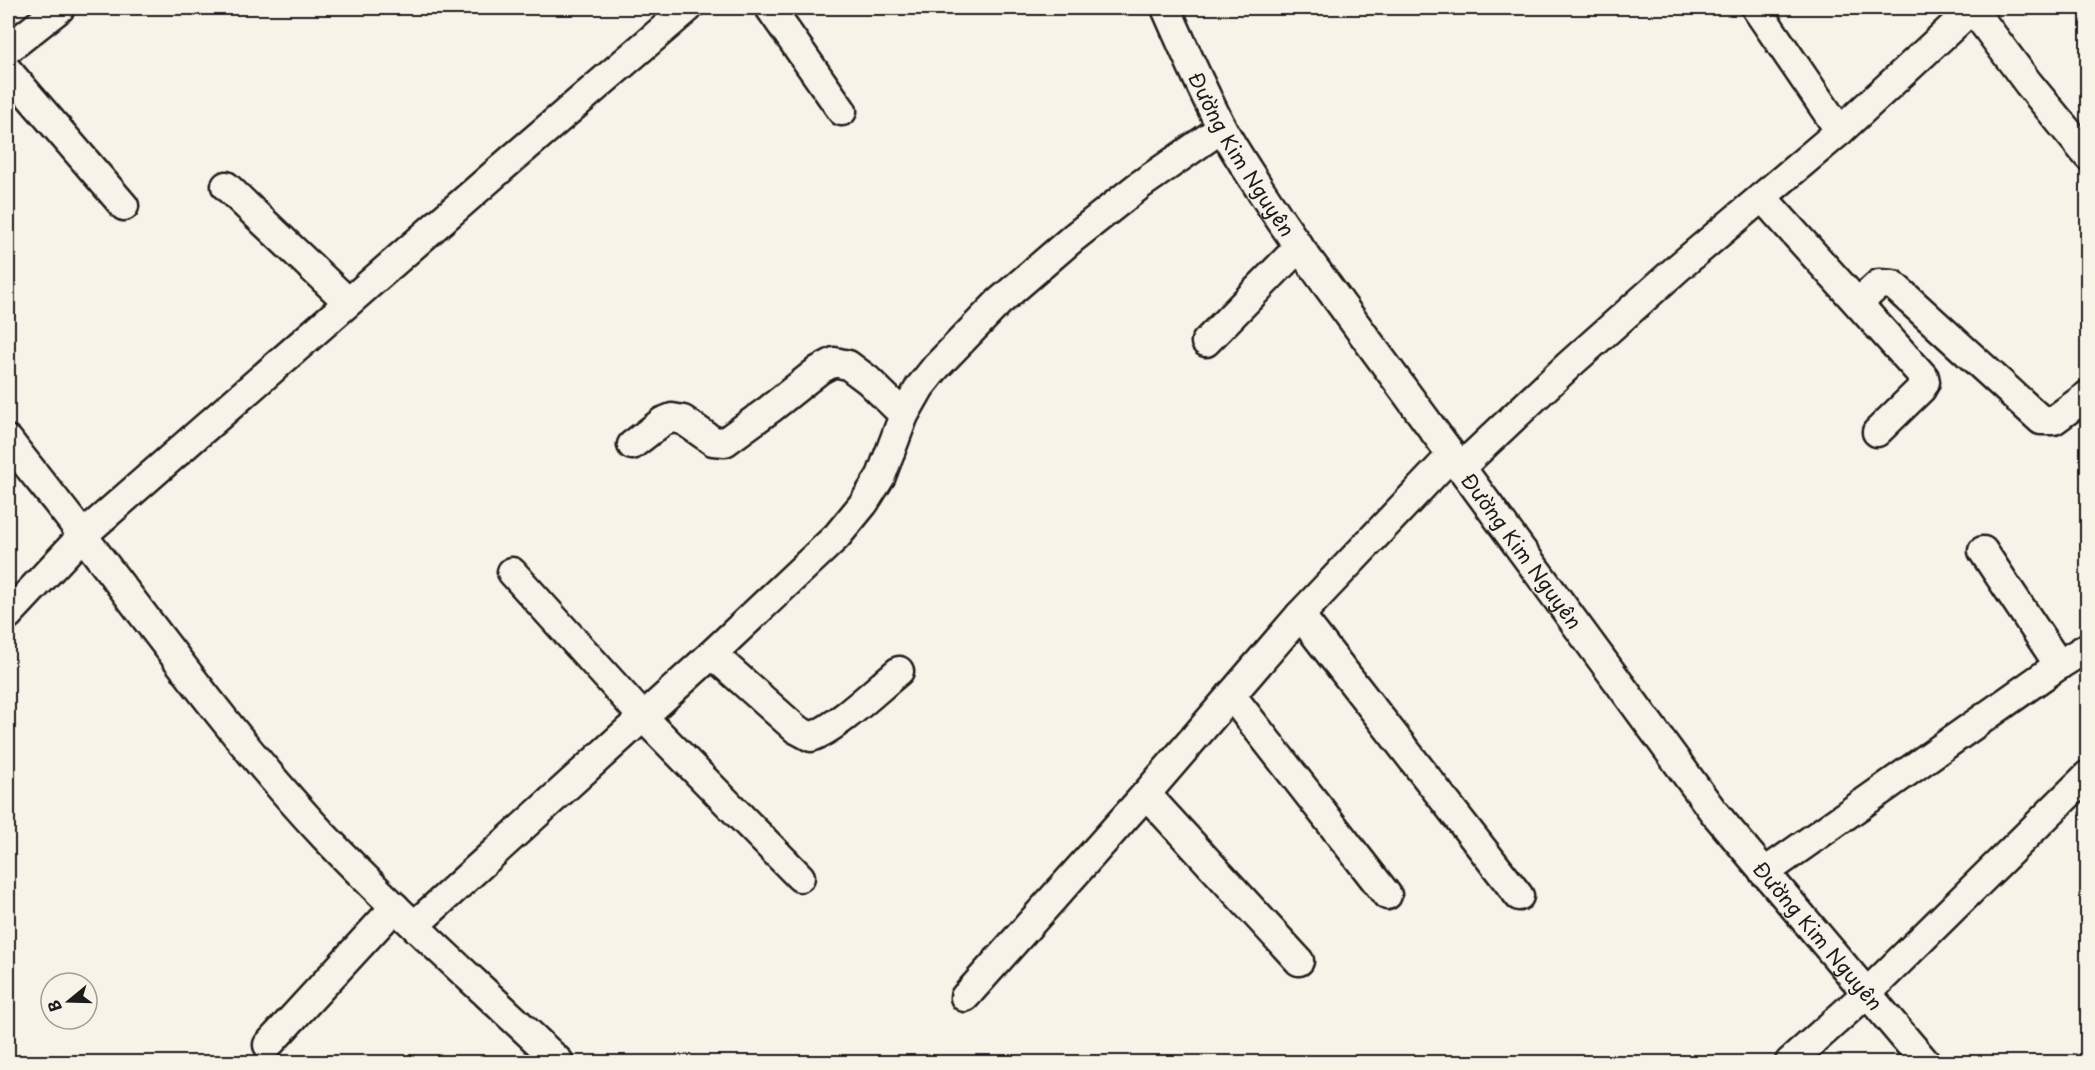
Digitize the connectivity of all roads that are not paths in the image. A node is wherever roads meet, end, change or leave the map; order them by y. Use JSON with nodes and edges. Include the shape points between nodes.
{"nodes":[{"id":1,"x":60,"y":8,"type":"edge"},
{"id":2,"x":688,"y":8,"type":"edge"},
{"id":3,"x":770,"y":8,"type":"edge"},
{"id":4,"x":1166,"y":8,"type":"edge"},
{"id":5,"x":1756,"y":8,"type":"edge"},
{"id":6,"x":1973,"y":8,"type":"edge"},
{"id":7,"x":8,"y":49,"type":"edge"},
{"id":8,"x":8,"y":71,"type":"edge"},
{"id":9,"x":842,"y":111,"type":"dead end"},
{"id":10,"x":1222,"y":128,"type":"junction"},
{"id":11,"x":1840,"y":131,"type":"junction"},
{"id":12,"x":2088,"y":156,"type":"edge"},
{"id":13,"x":226,"y":186,"type":"dead end"},
{"id":14,"x":1762,"y":197,"type":"junction"},
{"id":15,"x":124,"y":206,"type":"dead end"},
{"id":16,"x":1299,"y":247,"type":"junction"},
{"id":17,"x":348,"y":302,"type":"junction"},
{"id":18,"x":1858,"y":303,"type":"junction"},
{"id":19,"x":1206,"y":342,"type":"dead end"},
{"id":20,"x":2088,"y":395,"type":"edge"},
{"id":21,"x":904,"y":415,"type":"junction"},
{"id":22,"x":1877,"y":432,"type":"dead end"},
{"id":23,"x":8,"y":440,"type":"edge"},
{"id":24,"x":632,"y":445,"type":"dead end"},
{"id":25,"x":1456,"y":462,"type":"junction"},
{"id":26,"x":83,"y":535,"type":"junction"},
{"id":27,"x":1983,"y":551,"type":"dead end"},
{"id":28,"x":512,"y":572,"type":"dead end"},
{"id":29,"x":8,"y":615,"type":"edge"},
{"id":30,"x":1300,"y":615,"type":"junction"},
{"id":31,"x":2088,"y":647,"type":"edge"},
{"id":32,"x":712,"y":654,"type":"junction"},
{"id":33,"x":2059,"y":665,"type":"junction"},
{"id":34,"x":899,"y":671,"type":"dead end"},
{"id":35,"x":1231,"y":695,"type":"junction"},
{"id":36,"x":643,"y":717,"type":"junction"},
{"id":37,"x":2088,"y":775,"type":"edge"},
{"id":38,"x":1146,"y":794,"type":"junction"},
{"id":39,"x":1764,"y":873,"type":"junction"},
{"id":40,"x":800,"y":877,"type":"dead end"},
{"id":41,"x":1387,"y":895,"type":"dead end"},
{"id":42,"x":1519,"y":896,"type":"dead end"},
{"id":43,"x":405,"y":916,"type":"junction"},
{"id":44,"x":1299,"y":961,"type":"dead end"},
{"id":45,"x":1867,"y":993,"type":"junction"},
{"id":46,"x":965,"y":997,"type":"dead end"},
{"id":47,"x":268,"y":1045,"type":"dead end"},
{"id":48,"x":559,"y":1062,"type":"edge"},
{"id":49,"x":1790,"y":1062,"type":"edge"},
{"id":50,"x":1925,"y":1062,"type":"edge"}],
"edges":[{"from":1,"to":7,"type":"street"},
{"from":2,"to":17,"type":"street"},
{"from":3,"to":9,"type":"street"},
{"from":4,"to":10,"type":"street","name":"Đường Kim Nguyên"},
{"from":5,"to":11,"type":"street"},
{"from":6,"to":11,"type":"street"},
{"from":6,"to":12,"type":"street"},
{"from":8,"to":15,"type":"street"},
{"from":10,"to":16,"type":"street","name":"Đường Kim Nguyên"},
{"from":10,"to":21,"type":"street","via":[[1140,185],[999,302],[936,367]]},
{"from":11,"to":14,"type":"street"},
{"from":13,"to":17,"type":"street"},
{"from":14,"to":18,"type":"street"},
{"from":14,"to":25,"type":"street"},
{"from":16,"to":19,"type":"street"},
{"from":16,"to":25,"type":"street","name":"Đường Kim Nguyên"},
{"from":17,"to":26,"type":"street"},
{"from":18,"to":20,"type":"street","via":[[1879,284],[1893,285],[2041,420],[2054,420]]},
{"from":18,"to":22,"type":"street","via":[[1915,365],[1925,382]]},
{"from":21,"to":24,"type":"street","via":[[868,380],[848,365],[834,362],[819,369],[725,442],[713,441],[683,420],[672,418]]},
{"from":21,"to":32,"type":"street","via":[[881,476],[864,503],[837,536]]},
{"from":23,"to":26,"type":"street"},
{"from":25,"to":30,"type":"street"},
{"from":25,"to":39,"type":"street","name":"Đường Kim Nguyên","via":[[1713,812]]},
{"from":26,"to":29,"type":"street"},
{"from":26,"to":43,"type":"street","via":[[166,646],[284,790],[324,836]]},
{"from":27,"to":33,"type":"street"},
{"from":28,"to":36,"type":"street"},
{"from":30,"to":35,"type":"street"},
{"from":30,"to":42,"type":"street"},
{"from":31,"to":33,"type":"street"},
{"from":32,"to":34,"type":"street","via":[[796,729],[811,737],[837,722]]},
{"from":32,"to":36,"type":"street"},
{"from":33,"to":39,"type":"street"},
{"from":35,"to":38,"type":"street"},
{"from":35,"to":41,"type":"street"},
{"from":36,"to":40,"type":"street"},
{"from":36,"to":43,"type":"street"},
{"from":37,"to":45,"type":"street"},
{"from":38,"to":44,"type":"street"},
{"from":38,"to":46,"type":"street"},
{"from":39,"to":45,"type":"street","name":"Đường Kim Nguyên"},
{"from":43,"to":47,"type":"street"},
{"from":43,"to":48,"type":"street"},
{"from":45,"to":49,"type":"street"},
{"from":45,"to":50,"type":"street","name":"Đường Kim Nguyên"}]}
